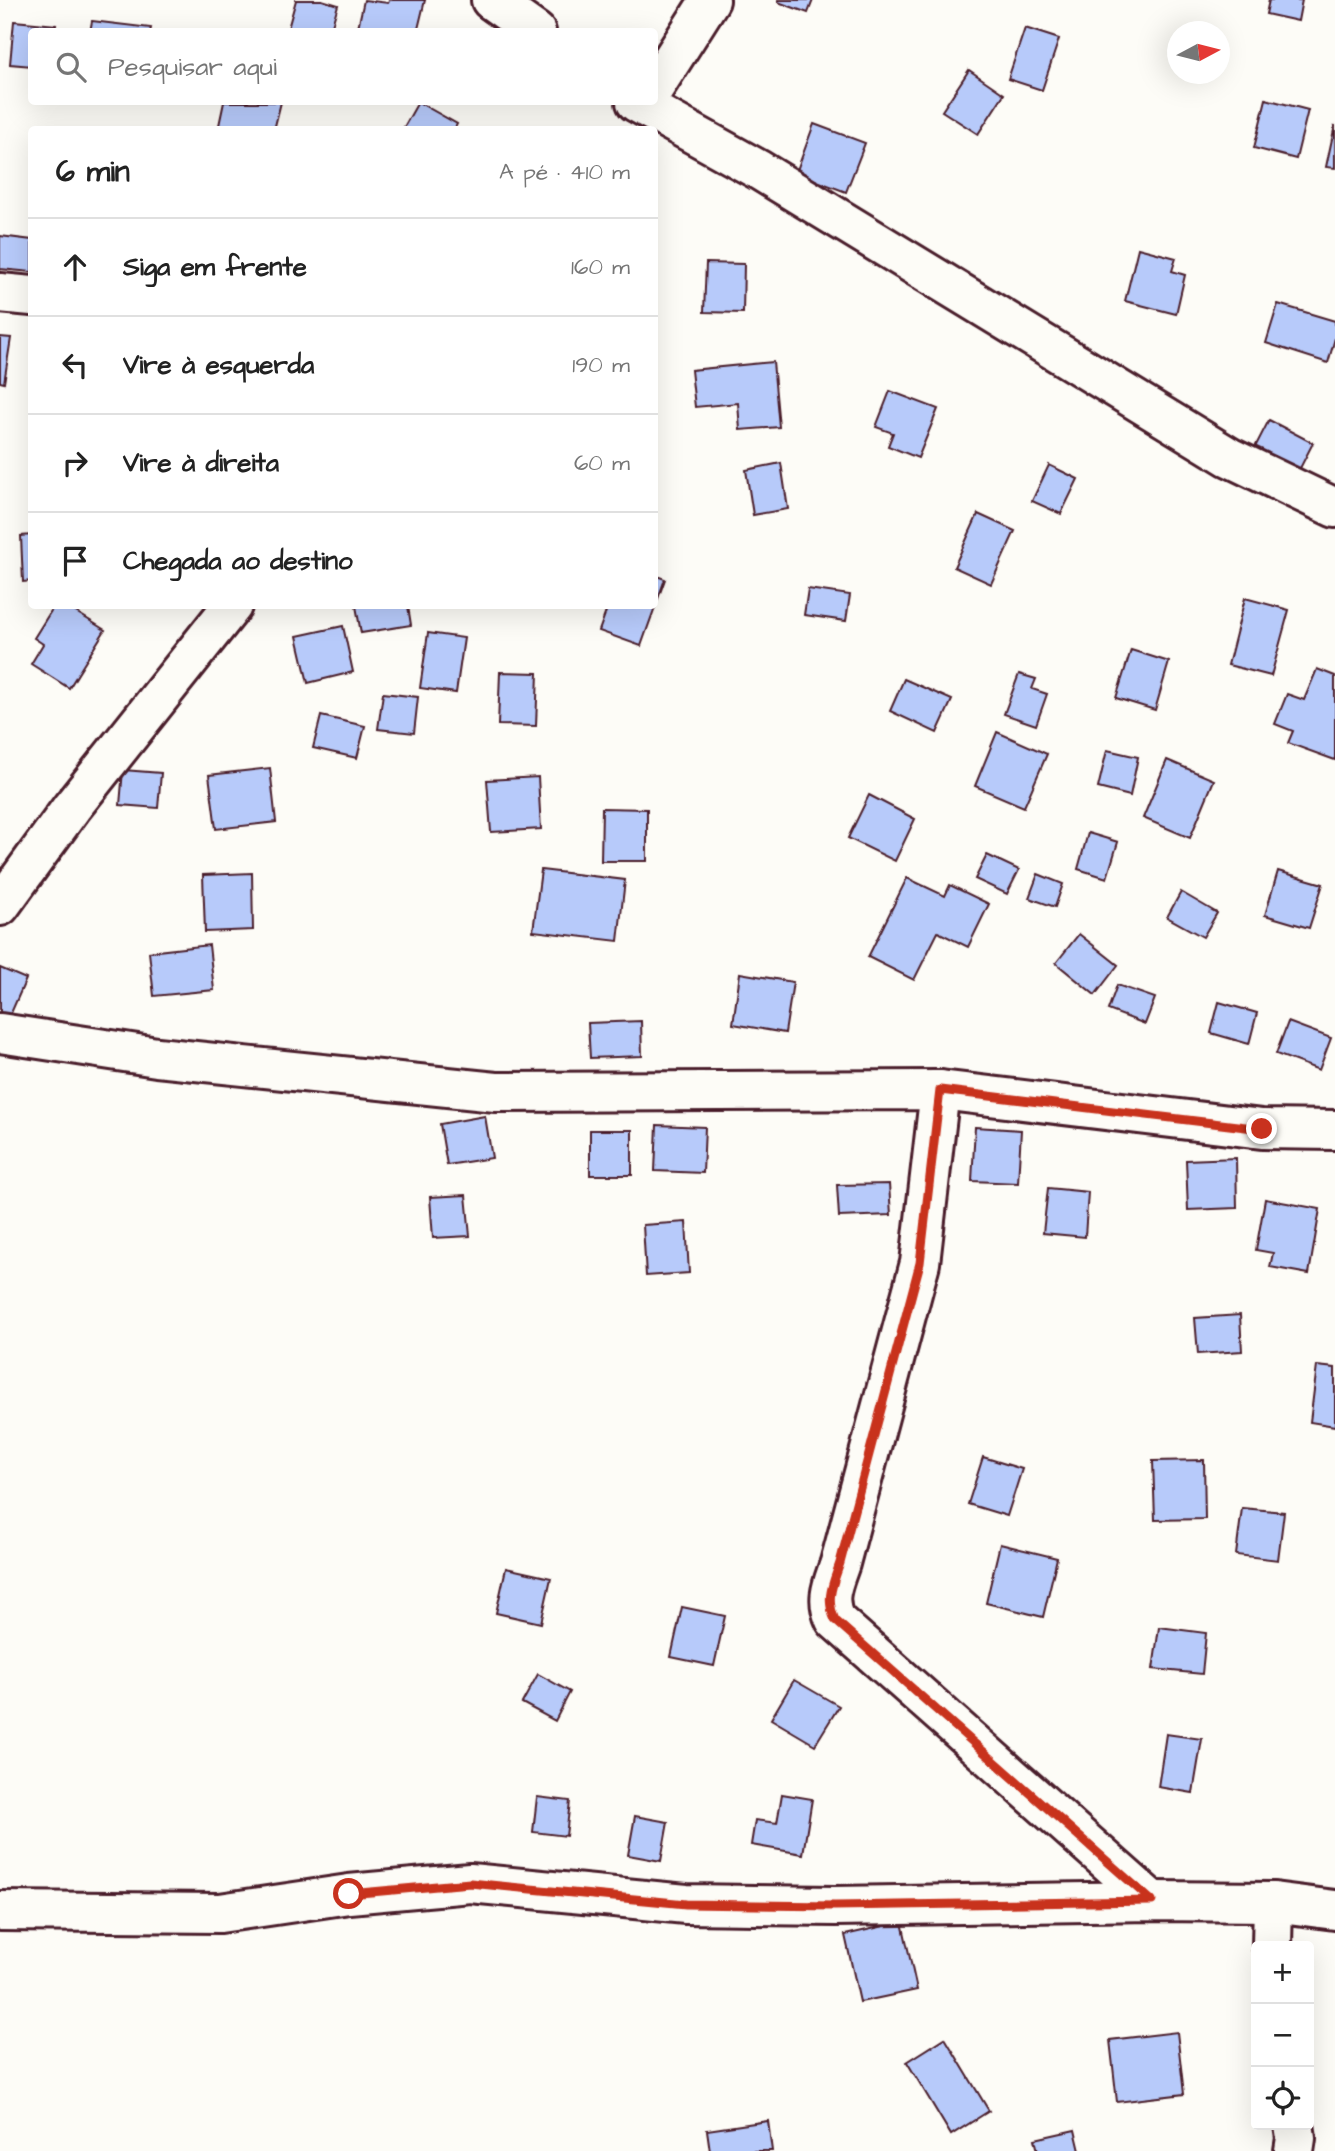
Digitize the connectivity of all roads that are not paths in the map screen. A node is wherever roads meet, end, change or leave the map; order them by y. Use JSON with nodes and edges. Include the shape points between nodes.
{"nodes":[{"id":1,"x":491,"y":0,"type":"edge"},
{"id":2,"x":710,"y":0,"type":"edge"},
{"id":3,"x":530,"y":28,"type":"edge"},
{"id":4,"x":658,"y":79,"type":"edge"},
{"id":5,"x":641,"y":105,"type":"edge"},
{"id":6,"x":0,"y":293,"type":"edge"},
{"id":7,"x":28,"y":296,"type":"edge"},
{"id":8,"x":1335,"y":508,"type":"edge"},
{"id":9,"x":230,"y":609,"type":"edge"},
{"id":10,"x":0,"y":906,"type":"edge"},
{"id":11,"x":0,"y":1033,"type":"edge"},
{"id":12,"x":940,"y":1090,"type":"junction"},
{"id":13,"x":1335,"y":1130,"type":"edge"},
{"id":14,"x":1152,"y":1901,"type":"junction"},
{"id":15,"x":1273,"y":1902,"type":"junction"},
{"id":16,"x":1335,"y":1910,"type":"edge"},
{"id":17,"x":0,"y":1911,"type":"edge"},
{"id":18,"x":1272,"y":1941,"type":"edge"},
{"id":19,"x":1295,"y":2130,"type":"edge"},
{"id":20,"x":1294,"y":2151,"type":"edge"}],
"edges":[{"from":1,"to":3,"type":"street"},
{"from":2,"to":4,"type":"street"},
{"from":5,"to":8,"type":"street","via":[[759,170],[1228,457]]},
{"from":6,"to":7,"type":"street"},
{"from":9,"to":10,"type":"street","via":[[72,807]]},
{"from":11,"to":12,"type":"street","via":[[157,1056],[496,1092]]},
{"from":12,"to":13,"type":"street","via":[[1262,1129]]},
{"from":12,"to":14,"type":"street","via":[[920,1263],[830,1594],[830,1609],[835,1620]]},
{"from":14,"to":15,"type":"street"},
{"from":14,"to":17,"type":"street","via":[[686,1904],[470,1883],[220,1913]]},
{"from":15,"to":16,"type":"street"},
{"from":15,"to":18,"type":"street"},
{"from":19,"to":20,"type":"street"}]}
